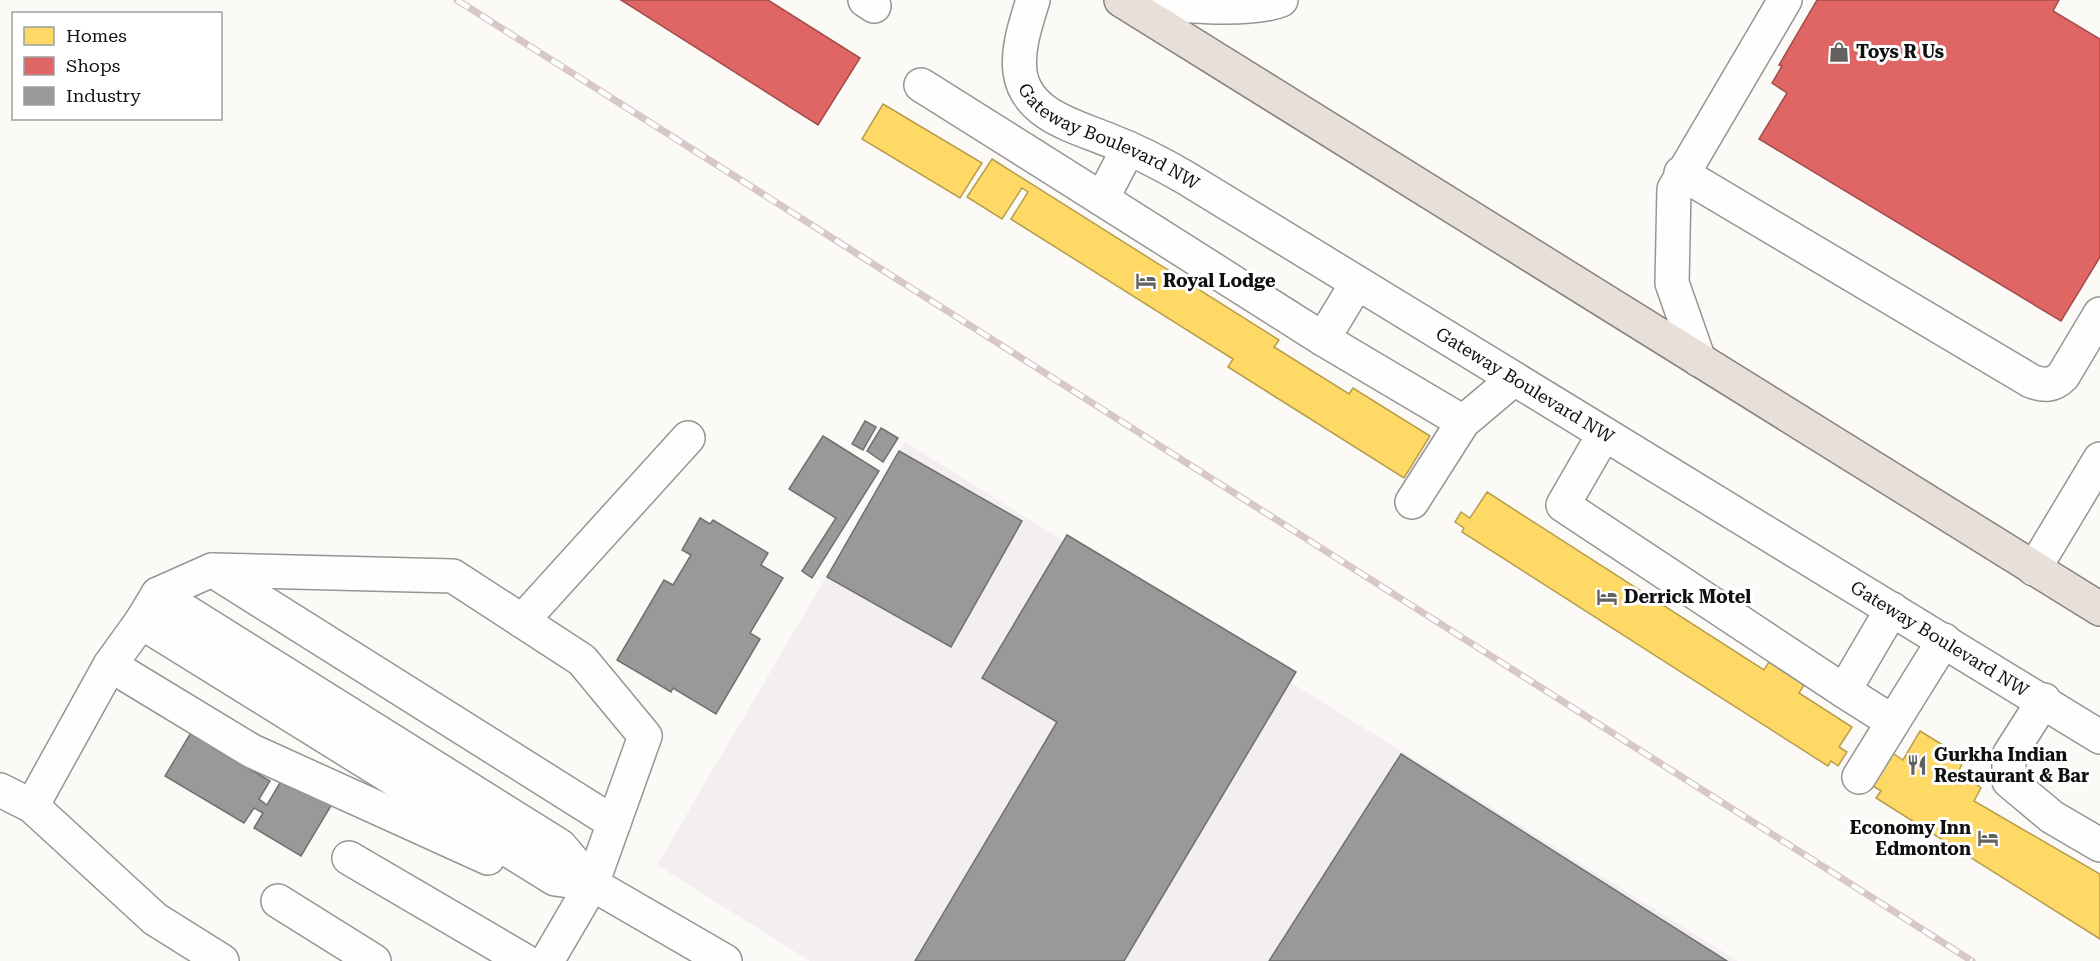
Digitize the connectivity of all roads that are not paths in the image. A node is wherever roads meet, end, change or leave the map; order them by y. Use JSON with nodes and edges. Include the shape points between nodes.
{"nodes":[{"id":1,"x":1033,"y":0,"type":"edge"},
{"id":2,"x":1281,"y":0,"type":"edge"},
{"id":3,"x":1785,"y":0,"type":"edge"},
{"id":4,"x":1122,"y":1,"type":"edge"},
{"id":5,"x":921,"y":85,"type":"dead end"},
{"id":6,"x":1128,"y":148,"type":"junction"},
{"id":7,"x":1678,"y":181,"type":"junction"},
{"id":8,"x":1102,"y":199,"type":"junction"},
{"id":9,"x":1358,"y":283,"type":"junction"},
{"id":10,"x":2100,"y":314,"type":"edge"},
{"id":11,"x":1323,"y":339,"type":"junction"},
{"id":12,"x":1699,"y":360,"type":"junction"},
{"id":13,"x":1514,"y":379,"type":"junction"},
{"id":14,"x":1463,"y":422,"type":"junction"},
{"id":15,"x":1604,"y":434,"type":"junction"},
{"id":16,"x":687,"y":438,"type":"dead end"},
{"id":17,"x":2100,"y":459,"type":"edge"},
{"id":18,"x":1412,"y":501,"type":"dead end"},
{"id":19,"x":2034,"y":569,"type":"junction"},
{"id":20,"x":212,"y":570,"type":"junction"},
{"id":21,"x":158,"y":594,"type":"junction"},
{"id":22,"x":1892,"y":609,"type":"junction"},
{"id":23,"x":2100,"y":609,"type":"edge"},
{"id":24,"x":522,"y":621,"type":"junction"},
{"id":25,"x":141,"y":622,"type":"junction"},
{"id":26,"x":1944,"y":640,"type":"junction"},
{"id":27,"x":110,"y":665,"type":"junction"},
{"id":28,"x":1844,"y":690,"type":"junction"},
{"id":29,"x":2044,"y":700,"type":"junction"},
{"id":30,"x":1893,"y":722,"type":"junction"},
{"id":31,"x":2100,"y":737,"type":"edge"},
{"id":32,"x":1859,"y":777,"type":"dead end"},
{"id":33,"x":0,"y":790,"type":"edge"},
{"id":34,"x":32,"y":806,"type":"junction"},
{"id":35,"x":614,"y":823,"type":"junction"},
{"id":36,"x":2100,"y":845,"type":"edge"},
{"id":37,"x":349,"y":858,"type":"dead end"},
{"id":38,"x":555,"y":879,"type":"junction"},
{"id":39,"x":592,"y":884,"type":"junction"},
{"id":40,"x":278,"y":901,"type":"dead end"},
{"id":41,"x":707,"y":957,"type":"edge"},
{"id":42,"x":222,"y":961,"type":"edge"},
{"id":43,"x":374,"y":961,"type":"edge"},
{"id":44,"x":525,"y":961,"type":"edge"},
{"id":45,"x":547,"y":961,"type":"edge"}],
"edges":[{"from":1,"to":6,"type":"street","name":"Gateway Boulevard NW","via":[[1020,50],[1020,74],[1028,93],[1041,109],[1057,119]]},
{"from":2,"to":4,"type":"street","via":[[1238,7]]},
{"from":3,"to":7,"type":"street"},
{"from":4,"to":12,"type":"highway"},
{"from":5,"to":8,"type":"street"},
{"from":6,"to":8,"type":"street"},
{"from":6,"to":9,"type":"street","name":"Gateway Boulevard NW","via":[[1186,178]]},
{"from":7,"to":10,"type":"street","via":[[2041,385],[2057,382],[2063,376]]},
{"from":7,"to":12,"type":"street","via":[[1672,283]]},
{"from":8,"to":11,"type":"street"},
{"from":9,"to":11,"type":"street"},
{"from":9,"to":13,"type":"street","name":"Gateway Boulevard NW"},
{"from":11,"to":14,"type":"street"},
{"from":12,"to":19,"type":"highway"},
{"from":13,"to":14,"type":"street"},
{"from":13,"to":15,"type":"street","name":"Gateway Boulevard NW"},
{"from":14,"to":18,"type":"street"},
{"from":15,"to":22,"type":"street","name":"Gateway Boulevard NW"},
{"from":15,"to":28,"type":"street","via":[[1563,505]]},
{"from":16,"to":24,"type":"street"},
{"from":17,"to":19,"type":"street"},
{"from":19,"to":23,"type":"highway"},
{"from":20,"to":21,"type":"street"},
{"from":20,"to":24,"type":"street","via":[[453,576]]},
{"from":20,"to":35,"type":"street"},
{"from":21,"to":25,"type":"street"},
{"from":21,"to":39,"type":"street","via":[[560,846]]},
{"from":22,"to":26,"type":"street","name":"Gateway Boulevard NW"},
{"from":22,"to":28,"type":"street"},
{"from":24,"to":35,"type":"street","via":[[582,660],[645,736]]},
{"from":25,"to":27,"type":"street"},
{"from":25,"to":38,"type":"street"},
{"from":26,"to":29,"type":"street","name":"Gateway Boulevard NW"},
{"from":26,"to":30,"type":"street"},
{"from":27,"to":34,"type":"street"},
{"from":27,"to":38,"type":"street","via":[[252,751],[525,876]]},
{"from":28,"to":30,"type":"street"},
{"from":29,"to":31,"type":"street","name":"Gateway Boulevard NW"},
{"from":29,"to":36,"type":"street","via":[[2009,755],[2009,781],[2052,817]]},
{"from":30,"to":32,"type":"street"},
{"from":33,"to":34,"type":"street"},
{"from":34,"to":42,"type":"street","via":[[155,919]]},
{"from":35,"to":39,"type":"street"},
{"from":37,"to":44,"type":"street"},
{"from":38,"to":39,"type":"street"},
{"from":39,"to":41,"type":"street"},
{"from":39,"to":45,"type":"street"},
{"from":40,"to":43,"type":"street"}]}
